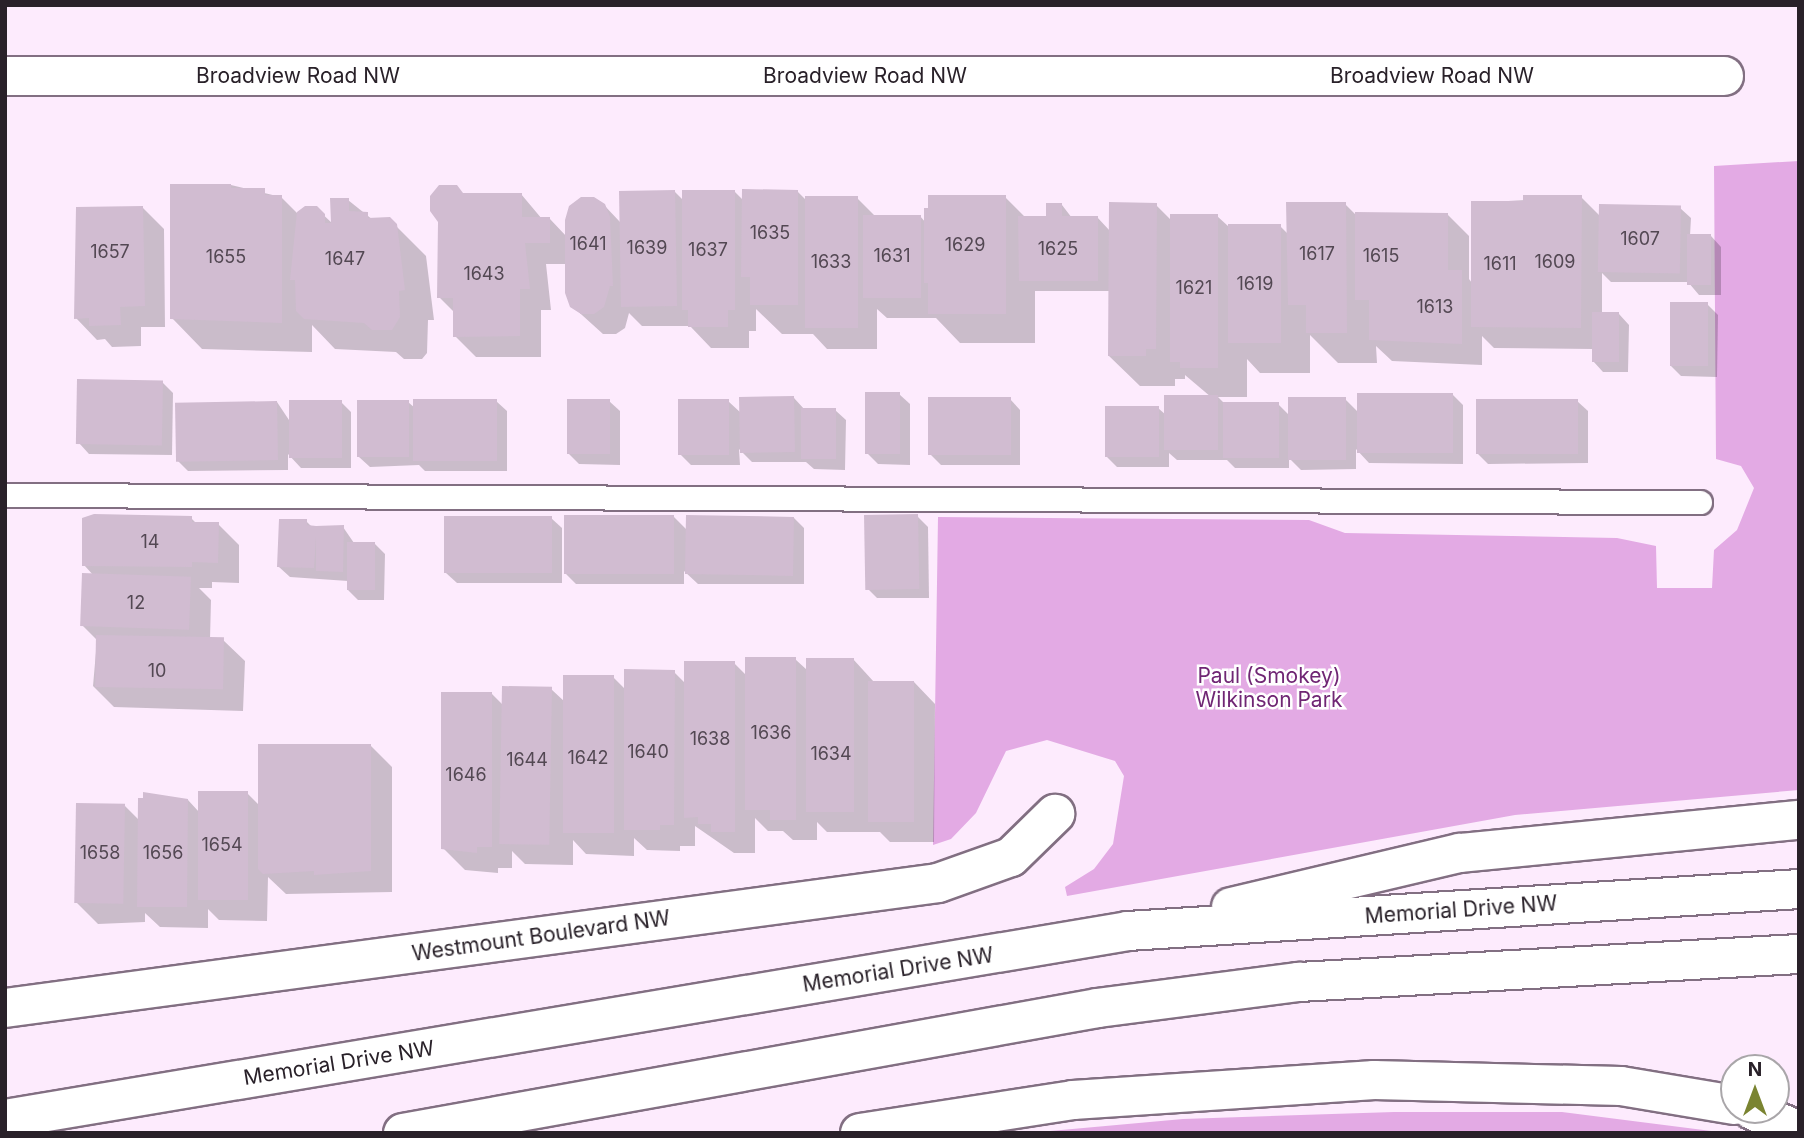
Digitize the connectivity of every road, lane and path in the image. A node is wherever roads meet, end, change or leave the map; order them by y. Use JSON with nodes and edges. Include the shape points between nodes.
{"nodes":[{"id":1,"x":5,"y":76,"type":"edge"},
{"id":2,"x":1724,"y":76,"type":"dead end"},
{"id":3,"x":5,"y":495,"type":"edge"},
{"id":4,"x":1700,"y":502,"type":"dead end"},
{"id":5,"x":1055,"y":814,"type":"dead end"},
{"id":6,"x":1799,"y":820,"type":"edge"},
{"id":7,"x":1799,"y":889,"type":"edge"},
{"id":8,"x":1128,"y":931,"type":"junction"},
{"id":9,"x":1799,"y":954,"type":"edge"},
{"id":10,"x":5,"y":1008,"type":"edge"},
{"id":11,"x":1720,"y":1103,"type":"edge"},
{"id":12,"x":8,"y":1118,"type":"edge"},
{"id":13,"x":403,"y":1133,"type":"edge"},
{"id":14,"x":860,"y":1133,"type":"edge"}],
"edges":[{"from":1,"to":2,"type":"main road","name":"Broadview Road NW"},
{"from":3,"to":4,"type":"lane"},
{"from":5,"to":10,"type":"main road","name":"Westmount Boulevard NW","via":[[1011,857],[938,883]]},
{"from":6,"to":8,"type":"main road","via":[[1460,853]]},
{"from":7,"to":8,"type":"main road","name":"Memorial Drive NW"},
{"from":8,"to":12,"type":"main road","name":"Memorial Drive NW"},
{"from":9,"to":13,"type":"main road","via":[[1299,982],[1138,1002]]},
{"from":11,"to":14,"type":"main road","via":[[1622,1086],[1374,1080],[1073,1100]]}]}
